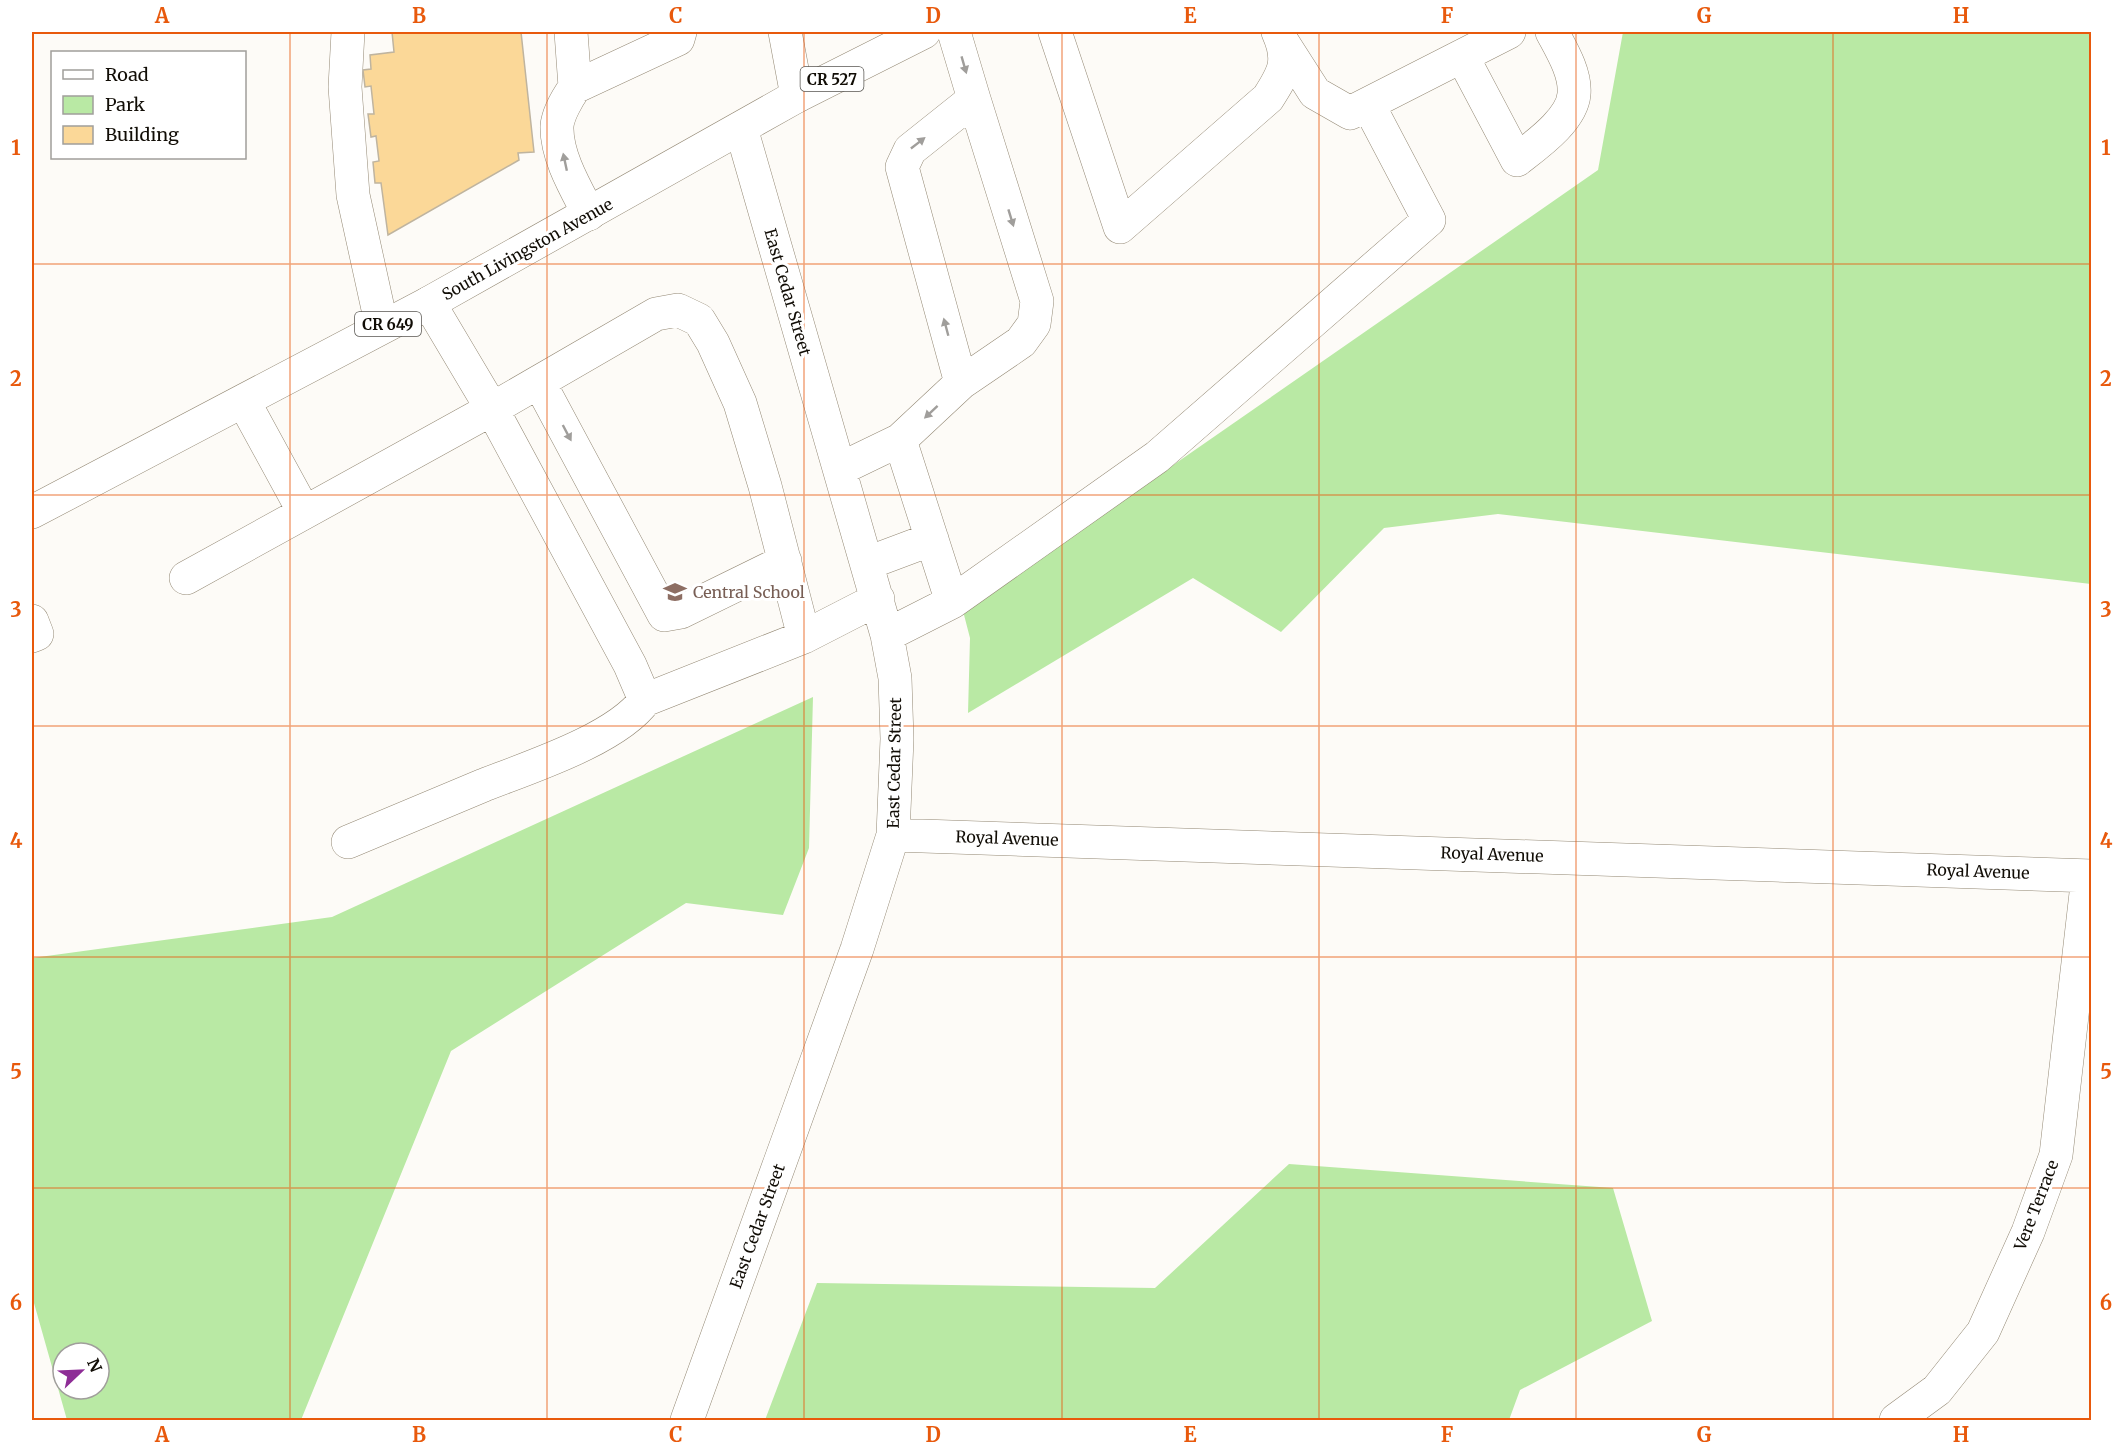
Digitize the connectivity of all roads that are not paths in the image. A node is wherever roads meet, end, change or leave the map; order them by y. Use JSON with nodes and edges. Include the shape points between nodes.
{"nodes":[{"id":1,"x":348,"y":32,"type":"edge"},
{"id":2,"x":571,"y":32,"type":"edge"},
{"id":3,"x":680,"y":32,"type":"edge"},
{"id":4,"x":785,"y":32,"type":"edge"},
{"id":5,"x":924,"y":32,"type":"edge"},
{"id":6,"x":954,"y":32,"type":"edge"},
{"id":7,"x":1054,"y":32,"type":"edge"},
{"id":8,"x":1509,"y":32,"type":"edge"},
{"id":9,"x":1552,"y":32,"type":"edge"},
{"id":10,"x":1280,"y":37,"type":"edge"},
{"id":11,"x":1462,"y":56,"type":"junction"},
{"id":12,"x":575,"y":87,"type":"junction"},
{"id":13,"x":797,"y":96,"type":"junction"},
{"id":14,"x":974,"y":99,"type":"junction"},
{"id":15,"x":1368,"y":104,"type":"junction"},
{"id":16,"x":741,"y":128,"type":"junction"},
{"id":17,"x":589,"y":214,"type":"junction"},
{"id":18,"x":429,"y":303,"type":"junction"},
{"id":19,"x":382,"y":327,"type":"junction"},
{"id":20,"x":539,"y":382,"type":"junction"},
{"id":21,"x":961,"y":383,"type":"junction"},
{"id":22,"x":244,"y":402,"type":"junction"},
{"id":23,"x":492,"y":409,"type":"junction"},
{"id":24,"x":900,"y":440,"type":"junction"},
{"id":25,"x":840,"y":469,"type":"junction"},
{"id":26,"x":32,"y":512,"type":"edge"},
{"id":27,"x":304,"y":512,"type":"junction"},
{"id":28,"x":932,"y":539,"type":"junction"},
{"id":29,"x":784,"y":561,"type":"junction"},
{"id":30,"x":868,"y":563,"type":"junction"},
{"id":31,"x":186,"y":578,"type":"dead end"},
{"id":32,"x":878,"y":599,"type":"junction"},
{"id":33,"x":952,"y":602,"type":"junction"},
{"id":34,"x":32,"y":621,"type":"edge"},
{"id":35,"x":887,"y":635,"type":"junction"},
{"id":36,"x":32,"y":636,"type":"edge"},
{"id":37,"x":804,"y":637,"type":"junction"},
{"id":38,"x":645,"y":700,"type":"junction"},
{"id":39,"x":893,"y":835,"type":"junction"},
{"id":40,"x":348,"y":842,"type":"dead end"},
{"id":41,"x":2090,"y":876,"type":"edge"},
{"id":42,"x":687,"y":1420,"type":"edge"},
{"id":43,"x":1896,"y":1420,"type":"edge"}],
"edges":[{"from":1,"to":19,"type":"street","via":[[345,87],[352,195]]},
{"from":2,"to":12,"type":"street"},
{"from":3,"to":12,"type":"street","via":[[678,39]]},
{"from":4,"to":13,"type":"street"},
{"from":5,"to":13,"type":"street","name":"South Livingston Avenue","number":"CR 527"},
{"from":6,"to":14,"type":"street","one_way":true},
{"from":7,"to":10,"type":"street","via":[[1120,227],[1268,98],[1285,73]]},
{"from":8,"to":11,"type":"street"},
{"from":9,"to":11,"type":"street","via":[[1567,62],[1574,94],[1558,127],[1517,160]]},
{"from":10,"to":15,"type":"street","via":[[1315,93],[1350,113]]},
{"from":11,"to":15,"type":"street"},
{"from":17,"to":12,"type":"street","one_way":true,"via":[[567,174],[557,125]]},
{"from":13,"to":16,"type":"street","name":"South Livingston Avenue","number":"CR 527"},
{"from":21,"to":14,"type":"street","one_way":true,"via":[[902,167],[909,150]]},
{"from":14,"to":21,"type":"street","one_way":true,"via":[[1036,301],[1034,324],[1022,342]]},
{"from":15,"to":33,"type":"street","via":[[1429,219],[1157,457]]},
{"from":16,"to":17,"type":"street","name":"South Livingston Avenue","number":"CR 649"},
{"from":16,"to":25,"type":"street","name":"East Cedar Street"},
{"from":17,"to":18,"type":"street","name":"South Livingston Avenue","number":"CR 649"},
{"from":18,"to":19,"type":"street","name":"South Livingston Avenue","number":"CR 649"},
{"from":18,"to":23,"type":"street"},
{"from":19,"to":22,"type":"street","name":"South Livingston Avenue","number":"CR 649"},
{"from":20,"to":23,"type":"street"},
{"from":20,"to":29,"type":"street","one_way":true,"via":[[664,615],[681,612]]},
{"from":20,"to":29,"type":"street","via":[[656,314],[678,310],[699,320],[740,403]]},
{"from":21,"to":24,"type":"street","one_way":true},
{"from":22,"to":26,"type":"street","name":"South Livingston Avenue","number":"CR 649"},
{"from":22,"to":27,"type":"street"},
{"from":23,"to":27,"type":"street"},
{"from":23,"to":38,"type":"street","via":[[630,665]]},
{"from":24,"to":25,"type":"street"},
{"from":24,"to":28,"type":"street"},
{"from":25,"to":30,"type":"street","name":"East Cedar Street"},
{"from":27,"to":31,"type":"street"},
{"from":28,"to":30,"type":"street"},
{"from":28,"to":33,"type":"street"},
{"from":29,"to":37,"type":"street"},
{"from":30,"to":32,"type":"street","name":"East Cedar Street"},
{"from":32,"to":35,"type":"street","name":"East Cedar Street"},
{"from":32,"to":37,"type":"street"},
{"from":33,"to":35,"type":"street"},
{"from":34,"to":36,"type":"street","via":[[37,634]]},
{"from":35,"to":39,"type":"street","name":"East Cedar Street","via":[[897,739]]},
{"from":37,"to":38,"type":"street"},
{"from":38,"to":40,"type":"street","via":[[628,719],[566,751]]},
{"from":39,"to":41,"type":"street","name":"Royal Avenue"},
{"from":39,"to":42,"type":"street","name":"East Cedar Street","via":[[857,949]]},
{"from":41,"to":43,"type":"street","name":"Vere Terrace","via":[[2052,1166],[2028,1232],[1983,1332],[1937,1390]]}]}
